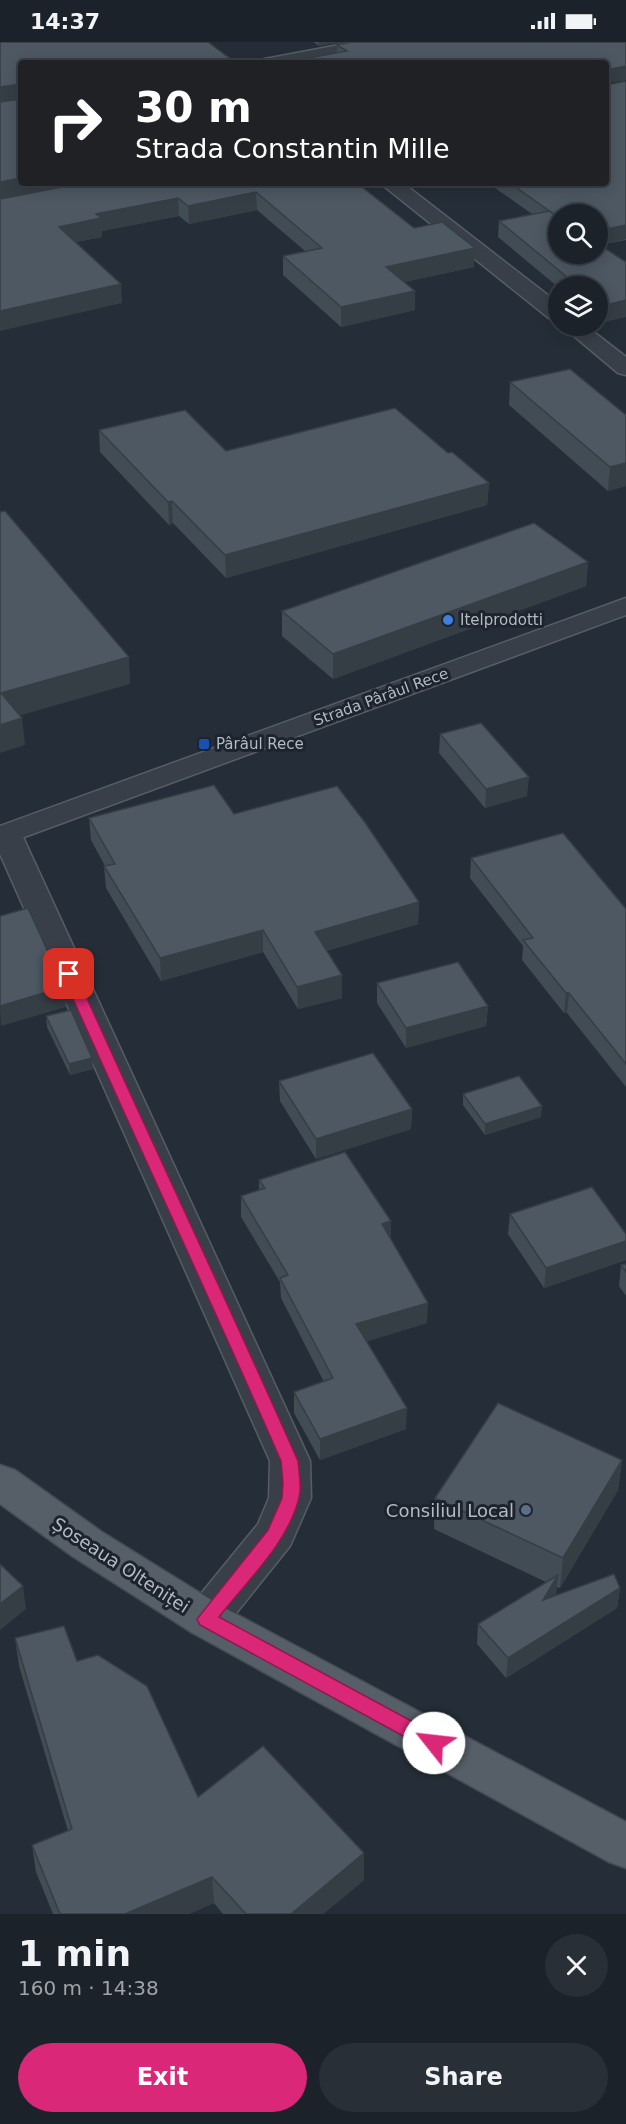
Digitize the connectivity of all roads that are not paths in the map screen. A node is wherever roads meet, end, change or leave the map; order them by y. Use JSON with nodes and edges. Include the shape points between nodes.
{"nodes":[{"id":1,"x":384,"y":42,"type":"edge"},
{"id":2,"x":286,"y":60,"type":"edge"},
{"id":3,"x":394,"y":186,"type":"edge"},
{"id":4,"x":548,"y":306,"type":"edge"},
{"id":5,"x":586,"y":336,"type":"edge"},
{"id":6,"x":626,"y":368,"type":"edge"},
{"id":7,"x":626,"y":606,"type":"edge"},
{"id":8,"x":4,"y":836,"type":"edge"},
{"id":9,"x":0,"y":1482,"type":"edge"},
{"id":10,"x":206,"y":1619,"type":"junction"},
{"id":11,"x":626,"y":1846,"type":"edge"}],
"edges":[{"from":1,"to":2,"type":"street"},
{"from":3,"to":4,"type":"street"},
{"from":5,"to":6,"type":"street"},
{"from":7,"to":8,"type":"street","name":"Strada Pârâul Rece"},
{"from":8,"to":10,"type":"street","via":[[290,1461],[290,1498],[275,1534]]},
{"from":9,"to":10,"type":"main road","name":"Șoseaua Olteniței","via":[[87,1544]]},
{"from":10,"to":11,"type":"main road","name":"Șoseaua Olteniței"}]}
